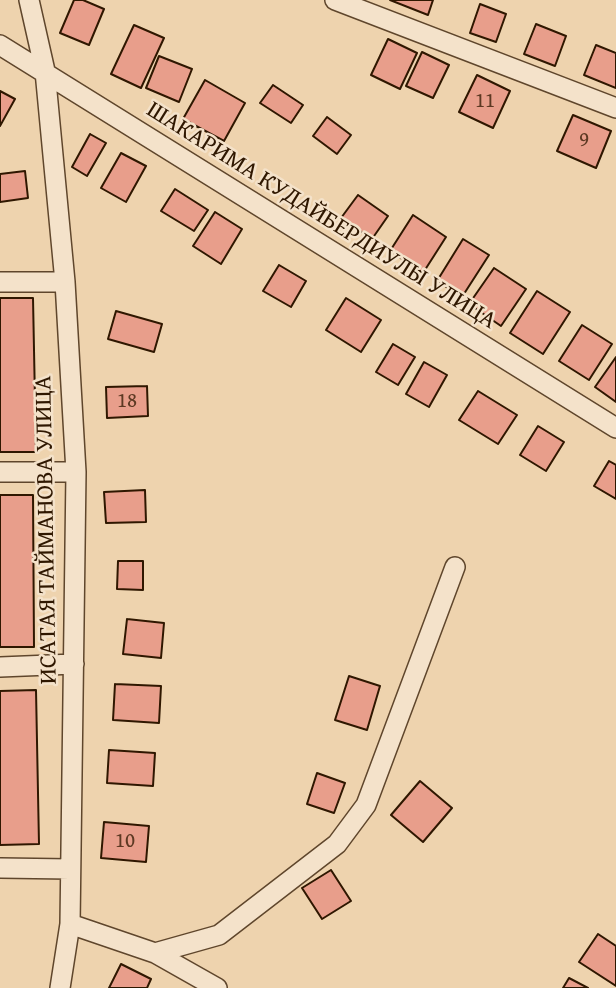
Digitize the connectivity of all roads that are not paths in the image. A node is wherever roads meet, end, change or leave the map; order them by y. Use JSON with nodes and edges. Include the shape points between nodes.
{"nodes":[{"id":1,"x":29,"y":0,"type":"edge"},
{"id":2,"x":335,"y":0,"type":"edge"},
{"id":3,"x":0,"y":45,"type":"edge"},
{"id":4,"x":45,"y":71,"type":"junction"},
{"id":5,"x":616,"y":108,"type":"edge"},
{"id":6,"x":0,"y":282,"type":"edge"},
{"id":7,"x":65,"y":282,"type":"junction"},
{"id":8,"x":616,"y":428,"type":"edge"},
{"id":9,"x":0,"y":472,"type":"edge"},
{"id":10,"x":76,"y":472,"type":"junction"},
{"id":11,"x":455,"y":567,"type":"dead end"},
{"id":12,"x":74,"y":664,"type":"junction"},
{"id":13,"x":0,"y":667,"type":"edge"},
{"id":14,"x":0,"y":868,"type":"edge"},
{"id":15,"x":71,"y":869,"type":"junction"},
{"id":16,"x":69,"y":924,"type":"junction"},
{"id":17,"x":156,"y":953,"type":"junction"},
{"id":18,"x":60,"y":988,"type":"edge"},
{"id":19,"x":217,"y":988,"type":"edge"}],
"edges":[{"from":1,"to":4,"type":"street","name":"ИСАТАЯ ТАЙМАНОВА УЛИЦА"},
{"from":2,"to":5,"type":"street"},
{"from":3,"to":4,"type":"street","name":"ШАКАРИМА КУДАЙБЕРДИУЛЫ УЛИЦА"},
{"from":4,"to":7,"type":"street","name":"ИСАТАЯ ТАЙМАНОВА УЛИЦА"},
{"from":4,"to":8,"type":"street","name":"ШАКАРИМА КУДАЙБЕРДИУЛЫ УЛИЦА"},
{"from":6,"to":7,"type":"street"},
{"from":7,"to":10,"type":"street","name":"ИСАТАЯ ТАЙМАНОВА УЛИЦА"},
{"from":9,"to":10,"type":"street"},
{"from":10,"to":12,"type":"street","name":"ИСАТАЯ ТАЙМАНОВА УЛИЦА"},
{"from":11,"to":17,"type":"street","via":[[366,805],[337,844],[219,935]]},
{"from":12,"to":13,"type":"street"},
{"from":12,"to":15,"type":"street","name":"ИСАТАЯ ТАЙМАНОВА УЛИЦА"},
{"from":14,"to":15,"type":"street"},
{"from":15,"to":16,"type":"street","name":"ИСАТАЯ ТАЙМАНОВА УЛИЦА"},
{"from":16,"to":17,"type":"street"},
{"from":16,"to":18,"type":"street","name":"ИСАТАЯ ТАЙМАНОВА УЛИЦА"},
{"from":17,"to":19,"type":"street"}]}
